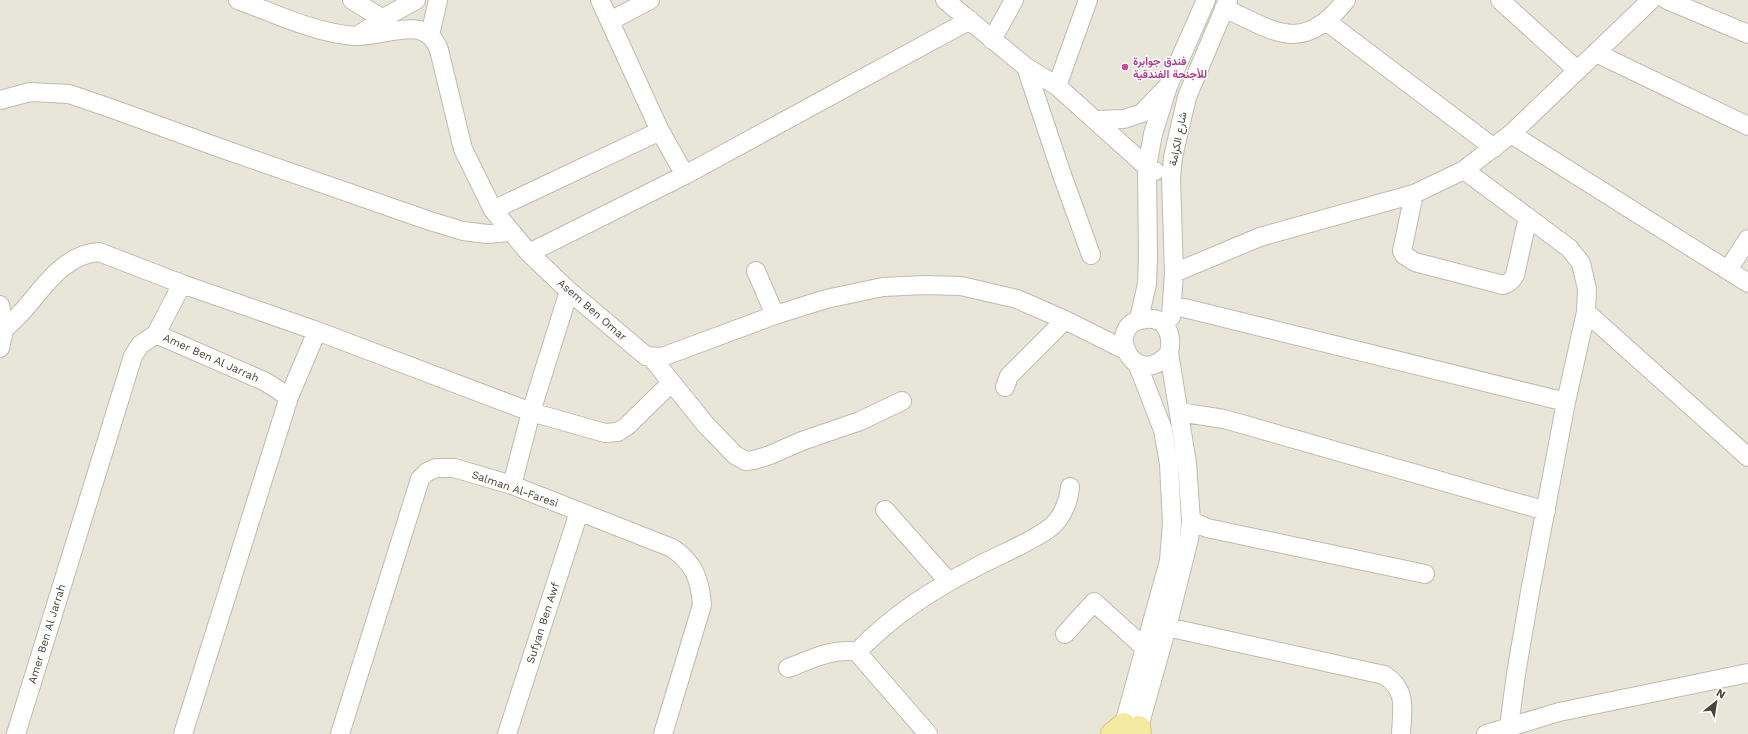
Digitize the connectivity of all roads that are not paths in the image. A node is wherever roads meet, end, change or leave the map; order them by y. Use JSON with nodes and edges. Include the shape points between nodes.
{"nodes":[{"id":1,"x":238,"y":0,"type":"edge"},
{"id":2,"x":352,"y":0,"type":"edge"},
{"id":3,"x":416,"y":0,"type":"edge"},
{"id":4,"x":438,"y":0,"type":"edge"},
{"id":5,"x":600,"y":0,"type":"edge"},
{"id":6,"x":650,"y":0,"type":"edge"},
{"id":7,"x":945,"y":0,"type":"edge"},
{"id":8,"x":1014,"y":0,"type":"edge"},
{"id":9,"x":1088,"y":0,"type":"edge"},
{"id":10,"x":1206,"y":0,"type":"edge"},
{"id":11,"x":1346,"y":0,"type":"edge"},
{"id":12,"x":1500,"y":0,"type":"edge"},
{"id":13,"x":1651,"y":0,"type":"edge"},
{"id":14,"x":1667,"y":0,"type":"edge"},
{"id":15,"x":1226,"y":4,"type":"edge"},
{"id":16,"x":383,"y":19,"type":"junction"},
{"id":17,"x":970,"y":20,"type":"junction"},
{"id":18,"x":610,"y":21,"type":"junction"},
{"id":19,"x":1326,"y":21,"type":"junction"},
{"id":20,"x":1748,"y":34,"type":"edge"},
{"id":21,"x":430,"y":35,"type":"junction"},
{"id":22,"x":357,"y":36,"type":"junction"},
{"id":23,"x":992,"y":40,"type":"junction"},
{"id":24,"x":1596,"y":53,"type":"junction"},
{"id":25,"x":1026,"y":67,"type":"junction"},
{"id":26,"x":1577,"y":70,"type":"junction"},
{"id":27,"x":1057,"y":86,"type":"junction"},
{"id":28,"x":1168,"y":86,"type":"junction"},
{"id":29,"x":0,"y":100,"type":"edge"},
{"id":30,"x":1096,"y":120,"type":"junction"},
{"id":31,"x":1748,"y":126,"type":"edge"},
{"id":32,"x":660,"y":130,"type":"junction"},
{"id":33,"x":1511,"y":134,"type":"junction"},
{"id":34,"x":1494,"y":148,"type":"junction"},
{"id":35,"x":1146,"y":167,"type":"junction"},
{"id":36,"x":1464,"y":170,"type":"junction"},
{"id":37,"x":685,"y":175,"type":"junction"},
{"id":38,"x":1171,"y":178,"type":"junction"},
{"id":39,"x":1414,"y":194,"type":"junction"},
{"id":40,"x":493,"y":210,"type":"junction"},
{"id":41,"x":1528,"y":217,"type":"junction"},
{"id":42,"x":511,"y":232,"type":"junction"},
{"id":43,"x":1748,"y":239,"type":"edge"},
{"id":44,"x":529,"y":253,"type":"junction"},
{"id":45,"x":1092,"y":255,"type":"dead end"},
{"id":46,"x":1728,"y":270,"type":"junction"},
{"id":47,"x":756,"y":271,"type":"dead end"},
{"id":48,"x":1174,"y":273,"type":"junction"},
{"id":49,"x":1748,"y":283,"type":"edge"},
{"id":50,"x":182,"y":284,"type":"junction"},
{"id":51,"x":569,"y":291,"type":"junction"},
{"id":52,"x":0,"y":305,"type":"edge"},
{"id":53,"x":1172,"y":305,"type":"junction"},
{"id":54,"x":1586,"y":312,"type":"junction"},
{"id":55,"x":775,"y":315,"type":"junction"},
{"id":56,"x":1139,"y":319,"type":"junction"},
{"id":57,"x":1065,"y":320,"type":"junction"},
{"id":58,"x":4,"y":330,"type":"junction"},
{"id":59,"x":1083,"y":330,"type":"junction"},
{"id":60,"x":317,"y":331,"type":"junction"},
{"id":61,"x":1126,"y":331,"type":"junction"},
{"id":62,"x":156,"y":334,"type":"junction"},
{"id":63,"x":1170,"y":334,"type":"junction"},
{"id":64,"x":0,"y":348,"type":"edge"},
{"id":65,"x":1125,"y":350,"type":"junction"},
{"id":66,"x":1169,"y":353,"type":"junction"},
{"id":67,"x":652,"y":357,"type":"junction"},
{"id":68,"x":1137,"y":363,"type":"junction"},
{"id":69,"x":671,"y":383,"type":"junction"},
{"id":70,"x":1005,"y":387,"type":"dead end"},
{"id":71,"x":288,"y":397,"type":"junction"},
{"id":72,"x":902,"y":401,"type":"dead end"},
{"id":73,"x":1566,"y":402,"type":"junction"},
{"id":74,"x":531,"y":412,"type":"junction"},
{"id":75,"x":1179,"y":412,"type":"junction"},
{"id":76,"x":1748,"y":457,"type":"edge"},
{"id":77,"x":512,"y":485,"type":"junction"},
{"id":78,"x":1070,"y":487,"type":"dead end"},
{"id":79,"x":885,"y":510,"type":"dead end"},
{"id":80,"x":1546,"y":511,"type":"junction"},
{"id":81,"x":579,"y":512,"type":"junction"},
{"id":82,"x":1191,"y":522,"type":"junction"},
{"id":83,"x":1425,"y":574,"type":"dead end"},
{"id":84,"x":948,"y":581,"type":"junction"},
{"id":85,"x":1167,"y":627,"type":"junction"},
{"id":86,"x":1065,"y":634,"type":"dead end"},
{"id":87,"x":1145,"y":648,"type":"junction"},
{"id":88,"x":857,"y":652,"type":"junction"},
{"id":89,"x":788,"y":668,"type":"dead end"},
{"id":90,"x":1748,"y":673,"type":"edge"},
{"id":91,"x":1509,"y":726,"type":"junction"},
{"id":92,"x":1129,"y":731,"type":"edge"},
{"id":93,"x":16,"y":734,"type":"edge"},
{"id":94,"x":183,"y":734,"type":"edge"},
{"id":95,"x":340,"y":734,"type":"edge"},
{"id":96,"x":507,"y":734,"type":"edge"},
{"id":97,"x":662,"y":734,"type":"edge"},
{"id":98,"x":928,"y":734,"type":"edge"},
{"id":99,"x":1401,"y":734,"type":"edge"},
{"id":100,"x":1486,"y":734,"type":"edge"}],
"edges":[{"from":1,"to":22,"type":"street","via":[[317,29]]},
{"from":2,"to":16,"type":"street"},
{"from":3,"to":16,"type":"street"},
{"from":4,"to":21,"type":"street"},
{"from":5,"to":18,"type":"street"},
{"from":6,"to":18,"type":"street"},
{"from":7,"to":17,"type":"street"},
{"from":8,"to":23,"type":"street"},
{"from":9,"to":27,"type":"street"},
{"from":10,"to":28,"type":"street","name":"شارع الكرامة"},
{"from":11,"to":19,"type":"street"},
{"from":12,"to":26,"type":"street"},
{"from":13,"to":24,"type":"street"},
{"from":14,"to":20,"type":"street"},
{"from":15,"to":19,"type":"street","via":[[1261,25],[1286,34],[1298,35],[1309,32]]},
{"from":15,"to":38,"type":"street","name":"شارع الكرامة","via":[[1187,97],[1173,157]]},
{"from":16,"to":22,"type":"street"},
{"from":17,"to":23,"type":"street"},
{"from":17,"to":37,"type":"street"},
{"from":18,"to":32,"type":"street"},
{"from":19,"to":34,"type":"street"},
{"from":21,"to":22,"type":"street","via":[[415,29]]},
{"from":21,"to":40,"type":"street","name":"Asem Ben Omar","via":[[436,41],[439,50],[463,149]]},
{"from":23,"to":25,"type":"street"},
{"from":24,"to":26,"type":"street"},
{"from":24,"to":31,"type":"street"},
{"from":25,"to":27,"type":"street"},
{"from":25,"to":45,"type":"street"},
{"from":26,"to":33,"type":"street"},
{"from":27,"to":30,"type":"street"},
{"from":28,"to":30,"type":"street","via":[[1142,112],[1124,119]]},
{"from":28,"to":35,"type":"street","name":"شارع الكرامة"},
{"from":29,"to":42,"type":"street","via":[[30,92],[69,94],[430,221],[463,231],[487,234]]},
{"from":30,"to":35,"type":"street"},
{"from":32,"to":37,"type":"street"},
{"from":32,"to":40,"type":"street"},
{"from":33,"to":34,"type":"street"},
{"from":33,"to":46,"type":"street"},
{"from":34,"to":36,"type":"street"},
{"from":35,"to":38,"type":"street"},
{"from":35,"to":56,"type":"street","name":"شارع الكرامة","via":[[1147,284]]},
{"from":36,"to":39,"type":"street"},
{"from":36,"to":41,"type":"street"},
{"from":37,"to":44,"type":"street"},
{"from":38,"to":48,"type":"street","name":"شارع الكرامة"},
{"from":39,"to":41,"type":"street","via":[[1402,250],[1404,255],[1415,262],[1503,285],[1508,284],[1515,275]]},
{"from":39,"to":48,"type":"street","via":[[1260,237]]},
{"from":40,"to":42,"type":"street","name":"Asem Ben Omar"},
{"from":41,"to":54,"type":"street","via":[[1569,248],[1581,263],[1587,289]]},
{"from":42,"to":44,"type":"street","name":"Asem Ben Omar"},
{"from":43,"to":46,"type":"street"},
{"from":44,"to":51,"type":"street","name":"Asem Ben Omar"},
{"from":46,"to":49,"type":"street"},
{"from":47,"to":55,"type":"street"},
{"from":48,"to":53,"type":"street","name":"شارع الكرامة"},
{"from":50,"to":58,"type":"street","via":[[99,252],[89,253],[54,274]]},
{"from":50,"to":60,"type":"street"},
{"from":50,"to":62,"type":"street"},
{"from":51,"to":67,"type":"street","name":"Asem Ben Omar","via":[[641,353]]},
{"from":51,"to":74,"type":"street"},
{"from":52,"to":58,"type":"street"},
{"from":53,"to":63,"type":"street","name":"شارع الكرامة"},
{"from":53,"to":73,"type":"street"},
{"from":54,"to":73,"type":"street"},
{"from":54,"to":76,"type":"street"},
{"from":55,"to":57,"type":"street","via":[[826,299],[883,287],[939,285],[961,286],[1017,299]]},
{"from":55,"to":67,"type":"street","via":[[662,357]]},
{"from":56,"to":61,"type":"street"},
{"from":56,"to":63,"type":"street","via":[[1152,318],[1163,324]]},
{"from":57,"to":59,"type":"street"},
{"from":57,"to":70,"type":"street","via":[[1009,376]]},
{"from":58,"to":64,"type":"street"},
{"from":59,"to":61,"type":"street"},
{"from":59,"to":65,"type":"street"},
{"from":60,"to":71,"type":"street"},
{"from":60,"to":74,"type":"street"},
{"from":61,"to":65,"type":"street","via":[[1123,340]]},
{"from":62,"to":71,"type":"street","name":"Amer Ben Al Jarrah","via":[[266,382]]},
{"from":62,"to":93,"type":"street","name":"Amer Ben Al Jarrah","via":[[140,345],[133,356]]},
{"from":63,"to":66,"type":"street"},
{"from":65,"to":68,"type":"street"},
{"from":66,"to":68,"type":"street","via":[[1155,365]]},
{"from":66,"to":75,"type":"street"},
{"from":67,"to":69,"type":"street"},
{"from":68,"to":87,"type":"street","via":[[1163,430],[1172,499],[1169,561]]},
{"from":69,"to":72,"type":"street","via":[[729,450],[746,461],[770,455],[860,421]]},
{"from":69,"to":74,"type":"street","via":[[636,420],[618,432],[591,430]]},
{"from":71,"to":94,"type":"street"},
{"from":73,"to":80,"type":"street"},
{"from":74,"to":77,"type":"street"},
{"from":75,"to":80,"type":"street","via":[[1224,419]]},
{"from":75,"to":82,"type":"street","via":[[1187,463]]},
{"from":77,"to":81,"type":"street","name":"Salman Al-Faresi"},
{"from":77,"to":95,"type":"street","name":"Salman Al-Faresi","via":[[454,468],[436,468],[420,479]]},
{"from":78,"to":84,"type":"street","via":[[1070,494],[1060,517],[1051,526]]},
{"from":79,"to":84,"type":"street"},
{"from":80,"to":91,"type":"street"},
{"from":81,"to":96,"type":"street","name":"Sufyan Ben Awf"},
{"from":81,"to":97,"type":"street","name":"Salman Al-Faresi","via":[[672,548],[683,555],[695,572],[701,588],[702,605]]},
{"from":82,"to":83,"type":"street","via":[[1207,528]]},
{"from":82,"to":85,"type":"street"},
{"from":84,"to":88,"type":"street","via":[[902,611]]},
{"from":85,"to":92,"type":"street"},
{"from":85,"to":99,"type":"street","via":[[1384,675],[1398,687],[1401,695]]},
{"from":86,"to":87,"type":"street","via":[[1094,602]]},
{"from":87,"to":92,"type":"street"},
{"from":88,"to":89,"type":"street","via":[[846,649]]},
{"from":88,"to":98,"type":"street"},
{"from":90,"to":91,"type":"street","via":[[1559,712]]},
{"from":91,"to":100,"type":"street"}]}
